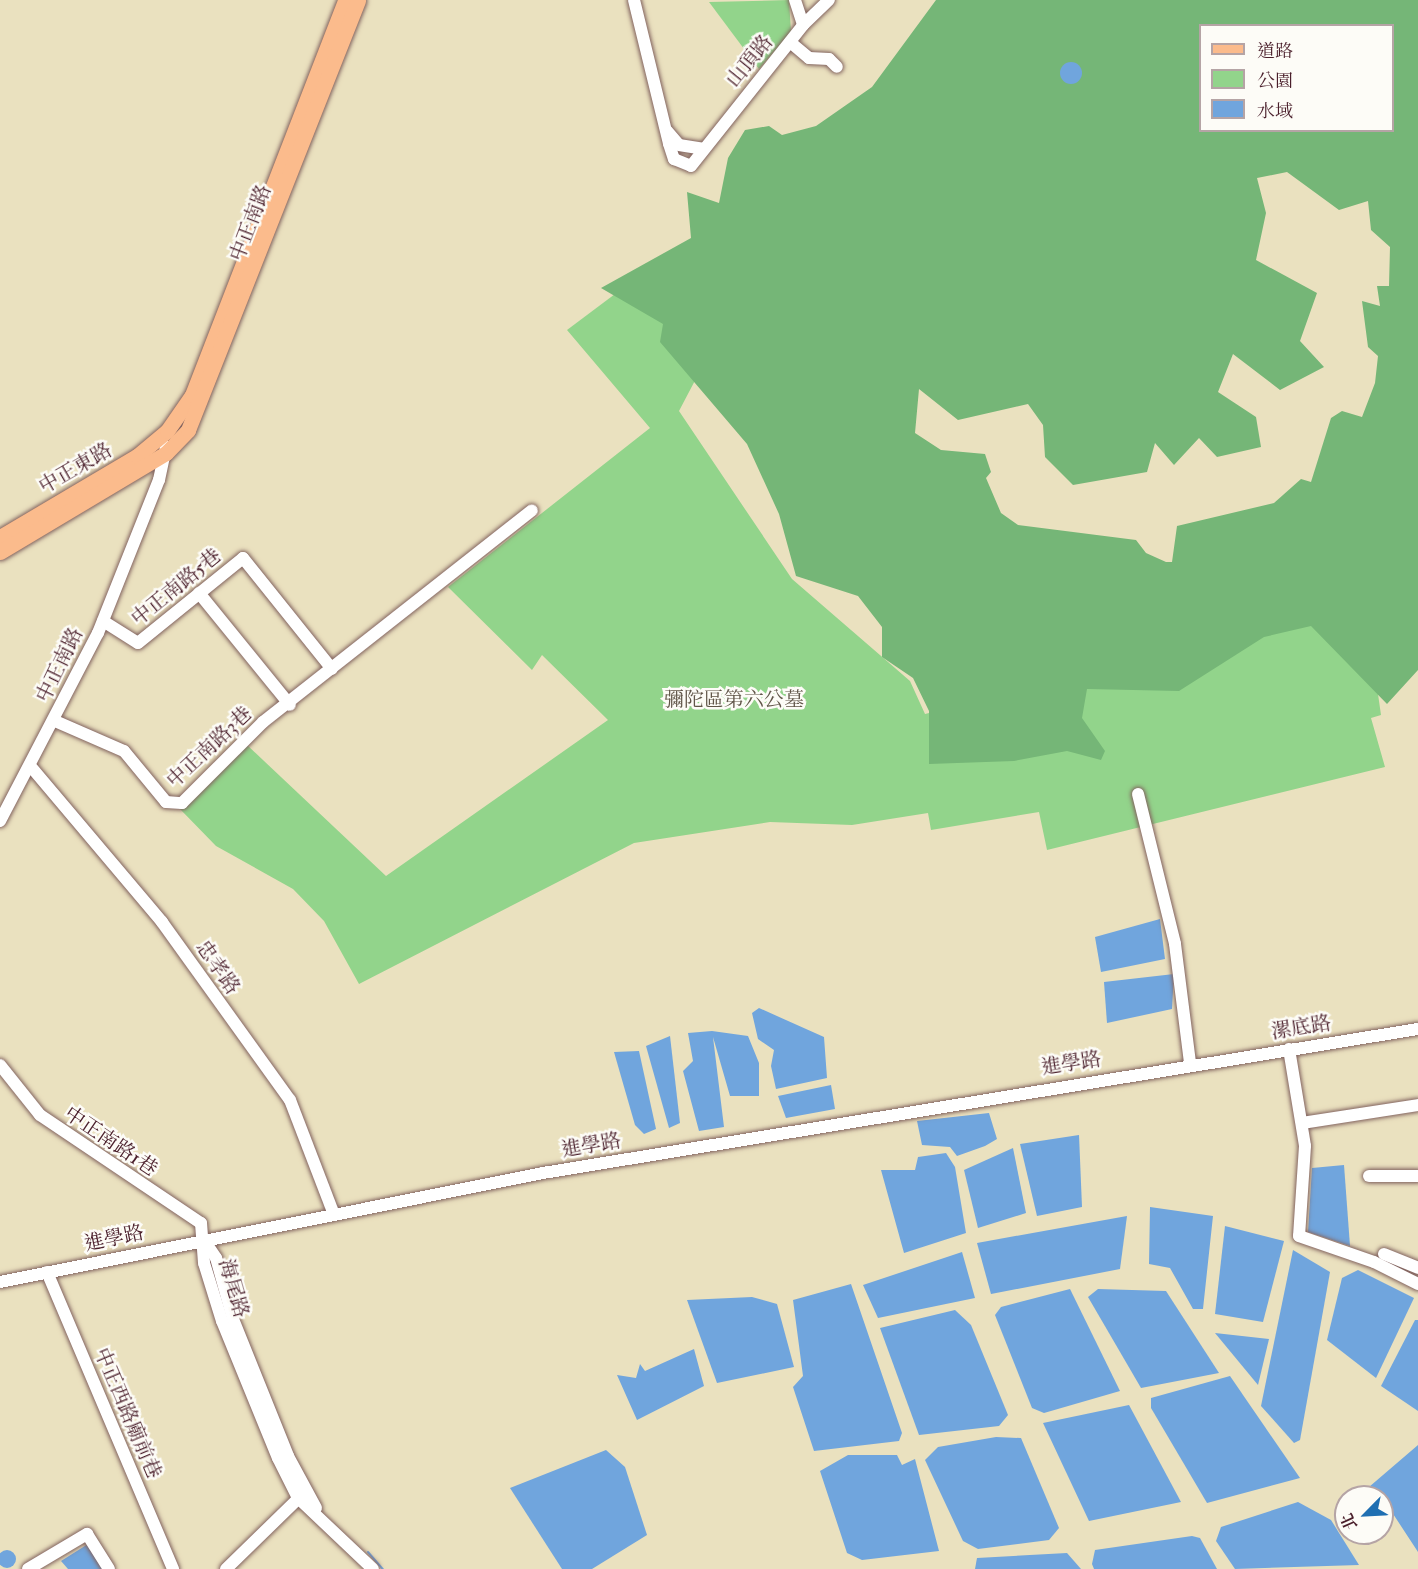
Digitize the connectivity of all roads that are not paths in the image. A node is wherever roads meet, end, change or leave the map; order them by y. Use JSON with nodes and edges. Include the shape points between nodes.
{"nodes":[{"id":1,"x":345,"y":0,"type":"edge"},
{"id":2,"x":358,"y":0,"type":"edge"},
{"id":3,"x":634,"y":0,"type":"edge"},
{"id":4,"x":795,"y":0,"type":"edge"},
{"id":5,"x":829,"y":0,"type":"edge"},
{"id":6,"x":803,"y":25,"type":"junction"},
{"id":7,"x":790,"y":42,"type":"junction"},
{"id":8,"x":837,"y":67,"type":"dead end"},
{"id":9,"x":667,"y":130,"type":"junction"},
{"id":10,"x":703,"y":149,"type":"junction"},
{"id":11,"x":167,"y":431,"type":"junction"},
{"id":12,"x":166,"y":453,"type":"junction"},
{"id":13,"x":532,"y":510,"type":"dead end"},
{"id":14,"x":0,"y":537,"type":"edge"},
{"id":15,"x":0,"y":552,"type":"edge"},
{"id":16,"x":199,"y":592,"type":"junction"},
{"id":17,"x":103,"y":621,"type":"junction"},
{"id":18,"x":332,"y":669,"type":"junction"},
{"id":19,"x":290,"y":705,"type":"junction"},
{"id":20,"x":55,"y":721,"type":"junction"},
{"id":21,"x":32,"y":768,"type":"junction"},
{"id":22,"x":1138,"y":794,"type":"dead end"},
{"id":23,"x":0,"y":821,"type":"edge"},
{"id":24,"x":1418,"y":1029,"type":"edge"},
{"id":25,"x":1289,"y":1049,"type":"junction"},
{"id":26,"x":1190,"y":1063,"type":"junction"},
{"id":27,"x":0,"y":1065,"type":"edge"},
{"id":28,"x":1418,"y":1105,"type":"edge"},
{"id":29,"x":1302,"y":1123,"type":"junction"},
{"id":30,"x":1369,"y":1176,"type":"dead end"},
{"id":31,"x":1418,"y":1176,"type":"edge"},
{"id":32,"x":333,"y":1212,"type":"junction"},
{"id":33,"x":203,"y":1239,"type":"junction"},
{"id":34,"x":1384,"y":1254,"type":"dead end"},
{"id":35,"x":1418,"y":1268,"type":"edge"},
{"id":36,"x":47,"y":1272,"type":"junction"},
{"id":37,"x":1,"y":1279,"type":"edge"},
{"id":38,"x":1418,"y":1284,"type":"edge"},
{"id":39,"x":302,"y":1495,"type":"junction"},
{"id":40,"x":28,"y":1569,"type":"edge"},
{"id":41,"x":109,"y":1569,"type":"edge"},
{"id":42,"x":173,"y":1569,"type":"edge"},
{"id":43,"x":226,"y":1569,"type":"edge"},
{"id":44,"x":373,"y":1569,"type":"edge"}],
"edges":[{"from":1,"to":11,"type":"main road","name":"中正南路","via":[[192,395]]},
{"from":2,"to":12,"type":"main road","name":"中正南路","via":[[203,403]]},
{"from":3,"to":9,"type":"street"},
{"from":4,"to":6,"type":"street"},
{"from":5,"to":6,"type":"street","name":"山頂路"},
{"from":6,"to":7,"type":"street","name":"山頂路"},
{"from":7,"to":8,"type":"street","via":[[809,58],[829,59]]},
{"from":7,"to":10,"type":"street","name":"山頂路"},
{"from":9,"to":10,"type":"street","via":[[679,145]]},
{"from":9,"to":10,"type":"street","name":"山頂路","via":[[679,162],[691,166]]},
{"from":11,"to":12,"type":"street","name":"中正南路"},
{"from":11,"to":14,"type":"main road","name":"中正東路","via":[[136,456]]},
{"from":12,"to":15,"type":"main road","name":"中正東路"},
{"from":12,"to":17,"type":"street","name":"中正南路"},
{"from":13,"to":18,"type":"street","name":"中正南路3巷"},
{"from":16,"to":17,"type":"street","name":"中正南路5巷","via":[[134,645]]},
{"from":16,"to":18,"type":"street","name":"中正南路5巷","via":[[243,558]]},
{"from":16,"to":19,"type":"street"},
{"from":17,"to":20,"type":"street","name":"中正南路"},
{"from":18,"to":19,"type":"street","name":"中正南路3巷"},
{"from":19,"to":20,"type":"street","name":"中正南路3巷","via":[[251,732],[176,805],[166,802],[124,751]]},
{"from":20,"to":21,"type":"street","name":"中正南路"},
{"from":21,"to":23,"type":"street","name":"中正南路"},
{"from":21,"to":32,"type":"street","name":"忠孝路","via":[[162,922],[290,1100]]},
{"from":22,"to":26,"type":"street","via":[[1175,944]]},
{"from":24,"to":25,"type":"street","name":"漯底路"},
{"from":25,"to":26,"type":"street","name":"漯底路"},
{"from":25,"to":29,"type":"street"},
{"from":26,"to":32,"type":"street","name":"進學路"},
{"from":27,"to":33,"type":"street","name":"中正南路1巷","via":[[40,1115],[201,1223]]},
{"from":28,"to":29,"type":"street"},
{"from":29,"to":38,"type":"street","via":[[1299,1236],[1374,1262]]},
{"from":30,"to":31,"type":"street"},
{"from":32,"to":33,"type":"street","name":"進學路"},
{"from":33,"to":36,"type":"street","name":"進學路"},
{"from":33,"to":39,"type":"street","name":"海尾路","via":[[204,1263],[222,1321]]},
{"from":34,"to":35,"type":"street"},
{"from":36,"to":37,"type":"street","name":"進學路"},
{"from":36,"to":42,"type":"street","name":"中正西路廟前巷"},
{"from":39,"to":43,"type":"street"},
{"from":39,"to":44,"type":"street","name":"海尾路"},
{"from":40,"to":41,"type":"street","via":[[87,1534]]}]}
